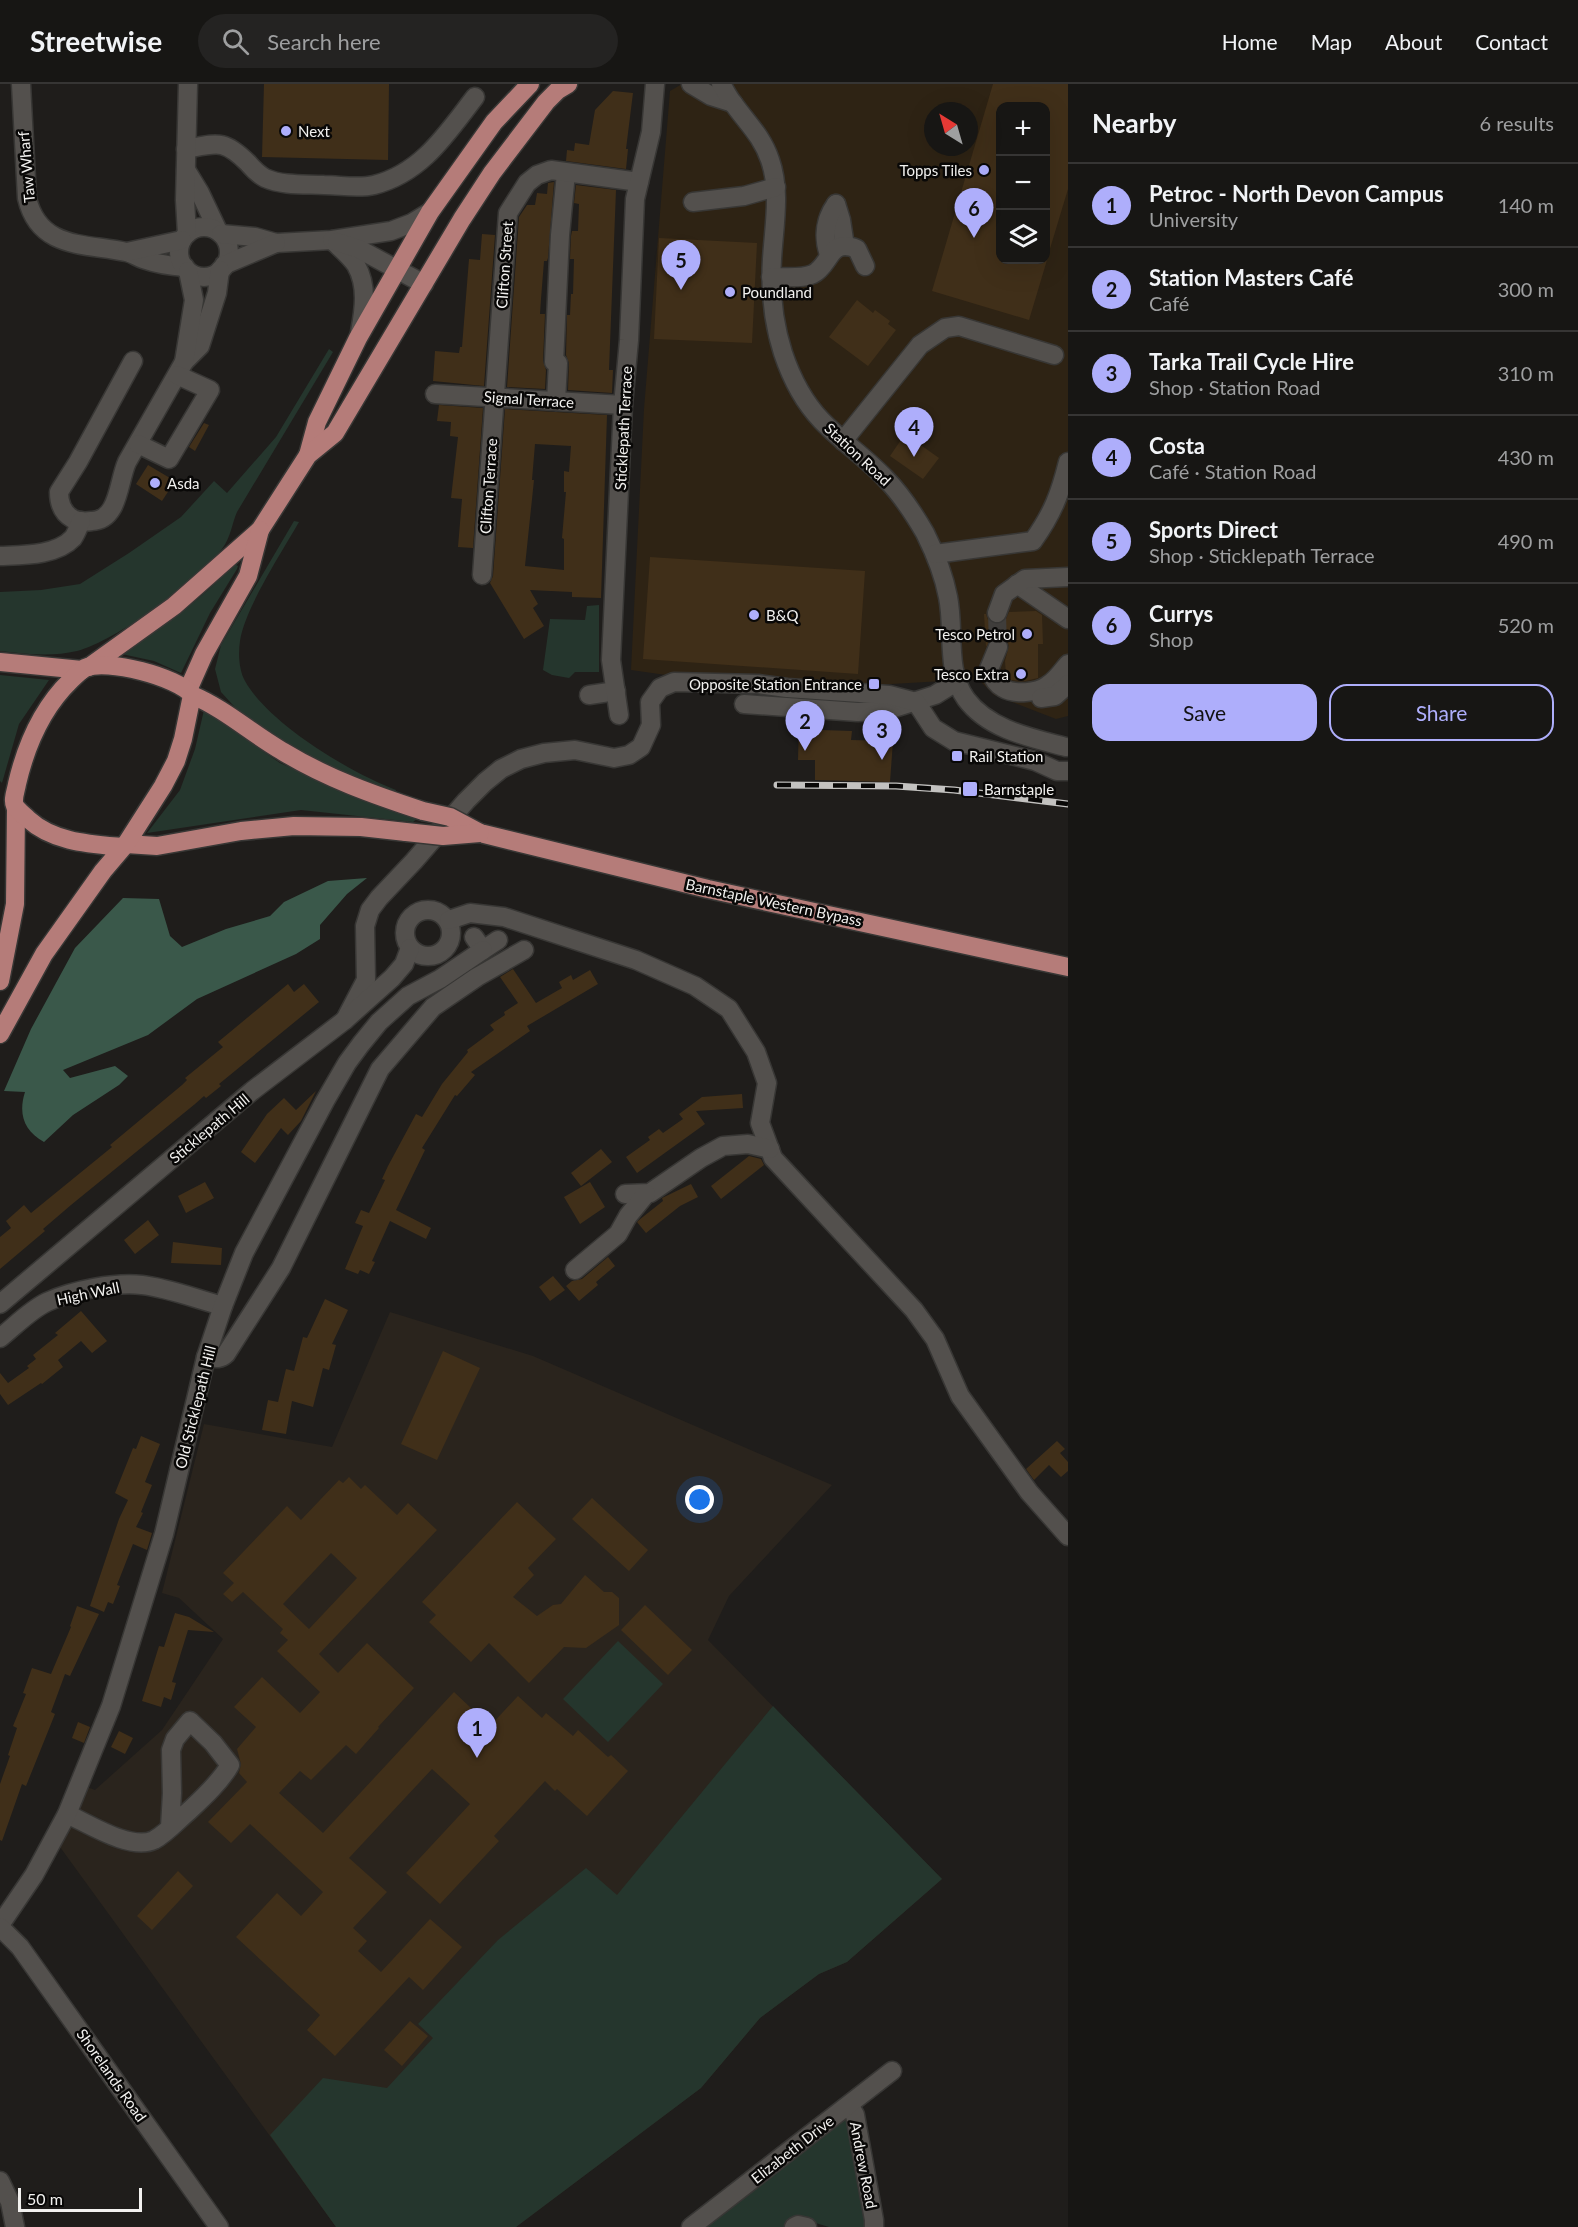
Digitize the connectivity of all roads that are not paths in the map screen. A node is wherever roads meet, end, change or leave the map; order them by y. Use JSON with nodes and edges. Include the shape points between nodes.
{"nodes":[{"id":1,"x":21,"y":84,"type":"edge"},
{"id":2,"x":188,"y":84,"type":"edge"},
{"id":3,"x":530,"y":84,"type":"edge"},
{"id":4,"x":568,"y":84,"type":"edge"},
{"id":5,"x":654,"y":84,"type":"edge"},
{"id":6,"x":691,"y":84,"type":"edge"},
{"id":7,"x":721,"y":84,"type":"edge"},
{"id":8,"x":475,"y":96,"type":"dead end"},
{"id":9,"x":733,"y":103,"type":"junction"},
{"id":10,"x":186,"y":149,"type":"junction"},
{"id":11,"x":186,"y":170,"type":"junction"},
{"id":12,"x":566,"y":173,"type":"junction"},
{"id":13,"x":641,"y":174,"type":"junction"},
{"id":14,"x":776,"y":187,"type":"junction"},
{"id":15,"x":693,"y":202,"type":"dead end"},
{"id":16,"x":430,"y":212,"type":"junction"},
{"id":17,"x":219,"y":233,"type":"junction"},
{"id":18,"x":184,"y":237,"type":"junction"},
{"id":19,"x":332,"y":240,"type":"junction"},
{"id":20,"x":276,"y":243,"type":"junction"},
{"id":21,"x":127,"y":252,"type":"junction"},
{"id":22,"x":865,"y":266,"type":"dead end"},
{"id":23,"x":222,"y":267,"type":"junction"},
{"id":24,"x":186,"y":269,"type":"junction"},
{"id":25,"x":398,"y":270,"type":"junction"},
{"id":26,"x":771,"y":278,"type":"junction"},
{"id":27,"x":424,"y":284,"type":"junction"},
{"id":28,"x":358,"y":338,"type":"junction"},
{"id":29,"x":1054,"y":355,"type":"dead end"},
{"id":30,"x":133,"y":361,"type":"dead end"},
{"id":31,"x":180,"y":369,"type":"junction"},
{"id":32,"x":435,"y":394,"type":"dead end"},
{"id":33,"x":495,"y":397,"type":"junction"},
{"id":34,"x":556,"y":401,"type":"junction"},
{"id":35,"x":623,"y":405,"type":"junction"},
{"id":36,"x":843,"y":441,"type":"junction"},
{"id":37,"x":138,"y":444,"type":"junction"},
{"id":38,"x":308,"y":455,"type":"junction"},
{"id":39,"x":1068,"y":462,"type":"edge"},
{"id":40,"x":81,"y":521,"type":"junction"},
{"id":41,"x":260,"y":530,"type":"junction"},
{"id":42,"x":935,"y":554,"type":"junction"},
{"id":43,"x":0,"y":556,"type":"edge"},
{"id":44,"x":482,"y":576,"type":"dead end"},
{"id":45,"x":1068,"y":577,"type":"edge"},
{"id":46,"x":1017,"y":584,"type":"junction"},
{"id":47,"x":997,"y":613,"type":"tunnel mouth"},
{"id":48,"x":1068,"y":619,"type":"edge"},
{"id":49,"x":998,"y":647,"type":"tunnel mouth"},
{"id":50,"x":0,"y":662,"type":"edge"},
{"id":51,"x":1068,"y":664,"type":"edge"},
{"id":52,"x":86,"y":668,"type":"junction"},
{"id":53,"x":956,"y":682,"type":"junction"},
{"id":54,"x":1068,"y":684,"type":"edge"},
{"id":55,"x":616,"y":691,"type":"junction"},
{"id":56,"x":1016,"y":692,"type":"junction"},
{"id":57,"x":190,"y":693,"type":"junction"},
{"id":58,"x":590,"y":695,"type":"dead end"},
{"id":59,"x":916,"y":702,"type":"junction"},
{"id":60,"x":744,"y":704,"type":"dead end"},
{"id":61,"x":620,"y":715,"type":"dead end"},
{"id":62,"x":1067,"y":746,"type":"edge"},
{"id":63,"x":1068,"y":769,"type":"edge"},
{"id":64,"x":10,"y":800,"type":"edge"},
{"id":65,"x":480,"y":833,"type":"junction"},
{"id":66,"x":124,"y":845,"type":"junction"},
{"id":67,"x":449,"y":920,"type":"junction"},
{"id":68,"x":485,"y":942,"type":"dead end"},
{"id":69,"x":410,"y":948,"type":"junction"},
{"id":70,"x":524,"y":950,"type":"dead end"},
{"id":71,"x":1068,"y":967,"type":"edge"},
{"id":72,"x":0,"y":981,"type":"edge"},
{"id":73,"x":345,"y":1020,"type":"junction"},
{"id":74,"x":0,"y":1034,"type":"edge"},
{"id":75,"x":770,"y":1149,"type":"junction"},
{"id":76,"x":625,"y":1194,"type":"dead end"},
{"id":77,"x":646,"y":1194,"type":"junction"},
{"id":78,"x":575,"y":1270,"type":"dead end"},
{"id":79,"x":0,"y":1304,"type":"edge"},
{"id":80,"x":223,"y":1306,"type":"junction"},
{"id":81,"x":0,"y":1338,"type":"edge"},
{"id":82,"x":206,"y":1357,"type":"junction"},
{"id":83,"x":1068,"y":1536,"type":"edge"},
{"id":84,"x":67,"y":1814,"type":"junction"},
{"id":85,"x":170,"y":1827,"type":"junction"},
{"id":86,"x":0,"y":1926,"type":"edge"},
{"id":87,"x":892,"y":2071,"type":"dead end"},
{"id":88,"x":849,"y":2105,"type":"junction"},
{"id":89,"x":0,"y":2181,"type":"edge"},
{"id":90,"x":15,"y":2227,"type":"edge"},
{"id":91,"x":219,"y":2227,"type":"edge"},
{"id":92,"x":692,"y":2227,"type":"edge"},
{"id":93,"x":794,"y":2227,"type":"edge"},
{"id":94,"x":807,"y":2227,"type":"edge"},
{"id":95,"x":874,"y":2227,"type":"edge"}],
"edges":[{"from":1,"to":21,"type":"street","name":"Taw Wharf","via":[[31,214],[62,240]]},
{"from":2,"to":10,"type":"street"},
{"from":3,"to":16,"type":"main road","via":[[494,122]]},
{"from":4,"to":27,"type":"main road","via":[[546,102],[492,173]]},
{"from":5,"to":13,"type":"street","name":"Sticklepath Terrace","via":[[651,132]]},
{"from":6,"to":9,"type":"street","name":"Station Road"},
{"from":7,"to":9,"type":"street","name":"Station Road"},
{"from":8,"to":10,"type":"street","via":[[430,153],[414,166],[374,185],[284,182],[261,175],[225,145]]},
{"from":9,"to":14,"type":"street","name":"Station Road","via":[[765,146]]},
{"from":10,"to":11,"type":"street"},
{"from":11,"to":17,"type":"street"},
{"from":11,"to":18,"type":"street"},
{"from":12,"to":13,"type":"street","name":"Clifton Street"},
{"from":12,"to":33,"type":"street","name":"Clifton Street","via":[[551,170],[537,175],[527,183],[508,213]]},
{"from":12,"to":34,"type":"street","via":[[555,318]]},
{"from":13,"to":35,"type":"street","name":"Sticklepath Terrace","via":[[633,215]]},
{"from":14,"to":15,"type":"street","via":[[744,196]]},
{"from":14,"to":26,"type":"street","name":"Station Road"},
{"from":16,"to":19,"type":"street","via":[[391,231]]},
{"from":16,"to":25,"type":"main road"},
{"from":17,"to":18,"type":"street","via":[[202,227]]},
{"from":17,"to":20,"type":"street"},
{"from":17,"to":23,"type":"street","via":[[228,249]]},
{"from":18,"to":21,"type":"street"},
{"from":18,"to":24,"type":"street","via":[[179,254]]},
{"from":19,"to":20,"type":"street"},
{"from":19,"to":25,"type":"street"},
{"from":19,"to":28,"type":"street","via":[[356,265],[361,280],[365,298]]},
{"from":20,"to":23,"type":"street"},
{"from":21,"to":24,"type":"street"},
{"from":22,"to":26,"type":"street","via":[[857,249],[837,250],[811,275]]},
{"from":23,"to":24,"type":"street","via":[[215,274],[201,276]]},
{"from":23,"to":31,"type":"street","via":[[200,346]]},
{"from":24,"to":31,"type":"street","via":[[194,300]]},
{"from":25,"to":27,"type":"street"},
{"from":25,"to":28,"type":"main road"},
{"from":26,"to":36,"type":"street","name":"Station Road","via":[[775,322],[786,360],[820,419]]},
{"from":27,"to":38,"type":"main road","via":[[335,433]]},
{"from":28,"to":38,"type":"main road","via":[[316,422]]},
{"from":29,"to":36,"type":"street","via":[[959,326],[945,328],[920,345]]},
{"from":30,"to":40,"type":"street","via":[[59,492],[59,501],[67,514]]},
{"from":31,"to":37,"type":"street"},
{"from":31,"to":37,"type":"street","via":[[210,390],[169,459]]},
{"from":32,"to":33,"type":"street","name":"Signal Terrace"},
{"from":33,"to":34,"type":"street","name":"Signal Terrace"},
{"from":33,"to":44,"type":"street","name":"Clifton Terrace"},
{"from":34,"to":35,"type":"street","name":"Signal Terrace"},
{"from":35,"to":55,"type":"street","name":"Sticklepath Terrace","via":[[611,660]]},
{"from":36,"to":42,"type":"street","name":"Station Road","via":[[900,495]]},
{"from":37,"to":40,"type":"street","via":[[122,474],[109,514],[99,521]]},
{"from":38,"to":41,"type":"main road"},
{"from":39,"to":42,"type":"street","via":[[1058,500],[1034,541]]},
{"from":40,"to":43,"type":"street","via":[[73,538],[62,546]]},
{"from":41,"to":52,"type":"main road","via":[[174,606]]},
{"from":41,"to":57,"type":"main road","via":[[248,576],[204,654]]},
{"from":42,"to":53,"type":"street","name":"Station Road","via":[[948,597]]},
{"from":45,"to":46,"type":"street","via":[[1025,579]]},
{"from":46,"to":47,"type":"street","via":[[1004,594]]},
{"from":46,"to":48,"type":"street"},
{"from":49,"to":56,"type":"street","via":[[989,669],[1004,689]]},
{"from":50,"to":52,"type":"main road"},
{"from":51,"to":56,"type":"street","via":[[1047,686]]},
{"from":52,"to":57,"type":"main road","via":[[128,668],[166,678]]},
{"from":52,"to":64,"type":"main road","via":[[56,695],[30,740]]},
{"from":53,"to":59,"type":"street"},
{"from":53,"to":62,"type":"street","via":[[981,714],[1028,738]]},
{"from":54,"to":56,"type":"street","via":[[1048,699]]},
{"from":55,"to":58,"type":"street"},
{"from":55,"to":61,"type":"street","name":"Sticklepath Terrace"},
{"from":57,"to":65,"type":"main road","name":"Barnstaple Western Bypass","bridge":true,"via":[[319,771],[377,796],[450,817]]},
{"from":57,"to":66,"type":"main road","via":[[177,761]]},
{"from":59,"to":60,"type":"street","via":[[888,710],[858,712]]},
{"from":59,"to":63,"type":"street","via":[[933,728],[954,741],[1035,761],[1057,771]]},
{"from":59,"to":73,"type":"street","via":[[889,694],[674,682],[660,688],[650,702],[651,725],[641,747],[629,755],[614,758],[575,750],[544,753],[501,770],[466,801],[370,910],[365,926],[366,980]]},
{"from":62,"to":63,"type":"street"},
{"from":64,"to":66,"type":"main road","via":[[40,830],[68,840]]},
{"from":64,"to":72,"type":"main road","via":[[15,904]]},
{"from":65,"to":66,"type":"main road","name":"Barnstaple Western Bypass","bridge":true,"via":[[442,836],[361,827],[294,826],[157,846]]},
{"from":65,"to":71,"type":"main road","name":"Barnstaple Western Bypass","via":[[708,889]]},
{"from":66,"to":74,"type":"main road","via":[[44,954]]},
{"from":67,"to":69,"type":"street","via":[[450,940],[441,952],[427,956]]},
{"from":67,"to":69,"type":"street","via":[[430,909],[411,916],[404,933]]},
{"from":67,"to":75,"type":"street","via":[[470,913],[504,917],[636,960],[695,986],[729,1009],[756,1052],[767,1083],[760,1123]]},
{"from":68,"to":80,"type":"street","name":"Old Sticklepath Hill","via":[[440,979],[408,996],[379,1022],[347,1064],[244,1253]]},
{"from":69,"to":73,"type":"street","name":"Sticklepath Hill","via":[[404,964],[392,978]]},
{"from":70,"to":82,"type":"street","via":[[433,1007],[380,1069],[281,1268],[223,1358]]},
{"from":73,"to":79,"type":"street","name":"Sticklepath Hill","via":[[260,1084]]},
{"from":75,"to":77,"type":"street","via":[[748,1144],[723,1146]]},
{"from":75,"to":83,"type":"street","via":[[789,1176],[914,1310],[935,1339],[960,1396],[1029,1492]]},
{"from":76,"to":77,"type":"street"},
{"from":77,"to":78,"type":"street","via":[[618,1234]]},
{"from":80,"to":81,"type":"street","name":"High Wall","via":[[145,1286],[107,1287],[48,1302]]},
{"from":80,"to":82,"type":"street","name":"Old Sticklepath Hill"},
{"from":82,"to":84,"type":"street","name":"Old Sticklepath Hill","via":[[139,1621],[111,1706]]},
{"from":84,"to":85,"type":"street","via":[[127,1841],[154,1840]]},
{"from":84,"to":86,"type":"street","name":"Old Sticklepath Hill"},
{"from":85,"to":85,"type":"street","via":[[230,1765],[190,1721],[171,1750]]},
{"from":86,"to":91,"type":"street","name":"Shorelands Road","via":[[20,1947]]},
{"from":87,"to":88,"type":"street","name":"Elizabeth Drive"},
{"from":88,"to":92,"type":"street","name":"Elizabeth Drive"},
{"from":88,"to":95,"type":"street","name":"Andrew Road","via":[[855,2115]]},
{"from":89,"to":90,"type":"street"},
{"from":93,"to":94,"type":"street"}]}
